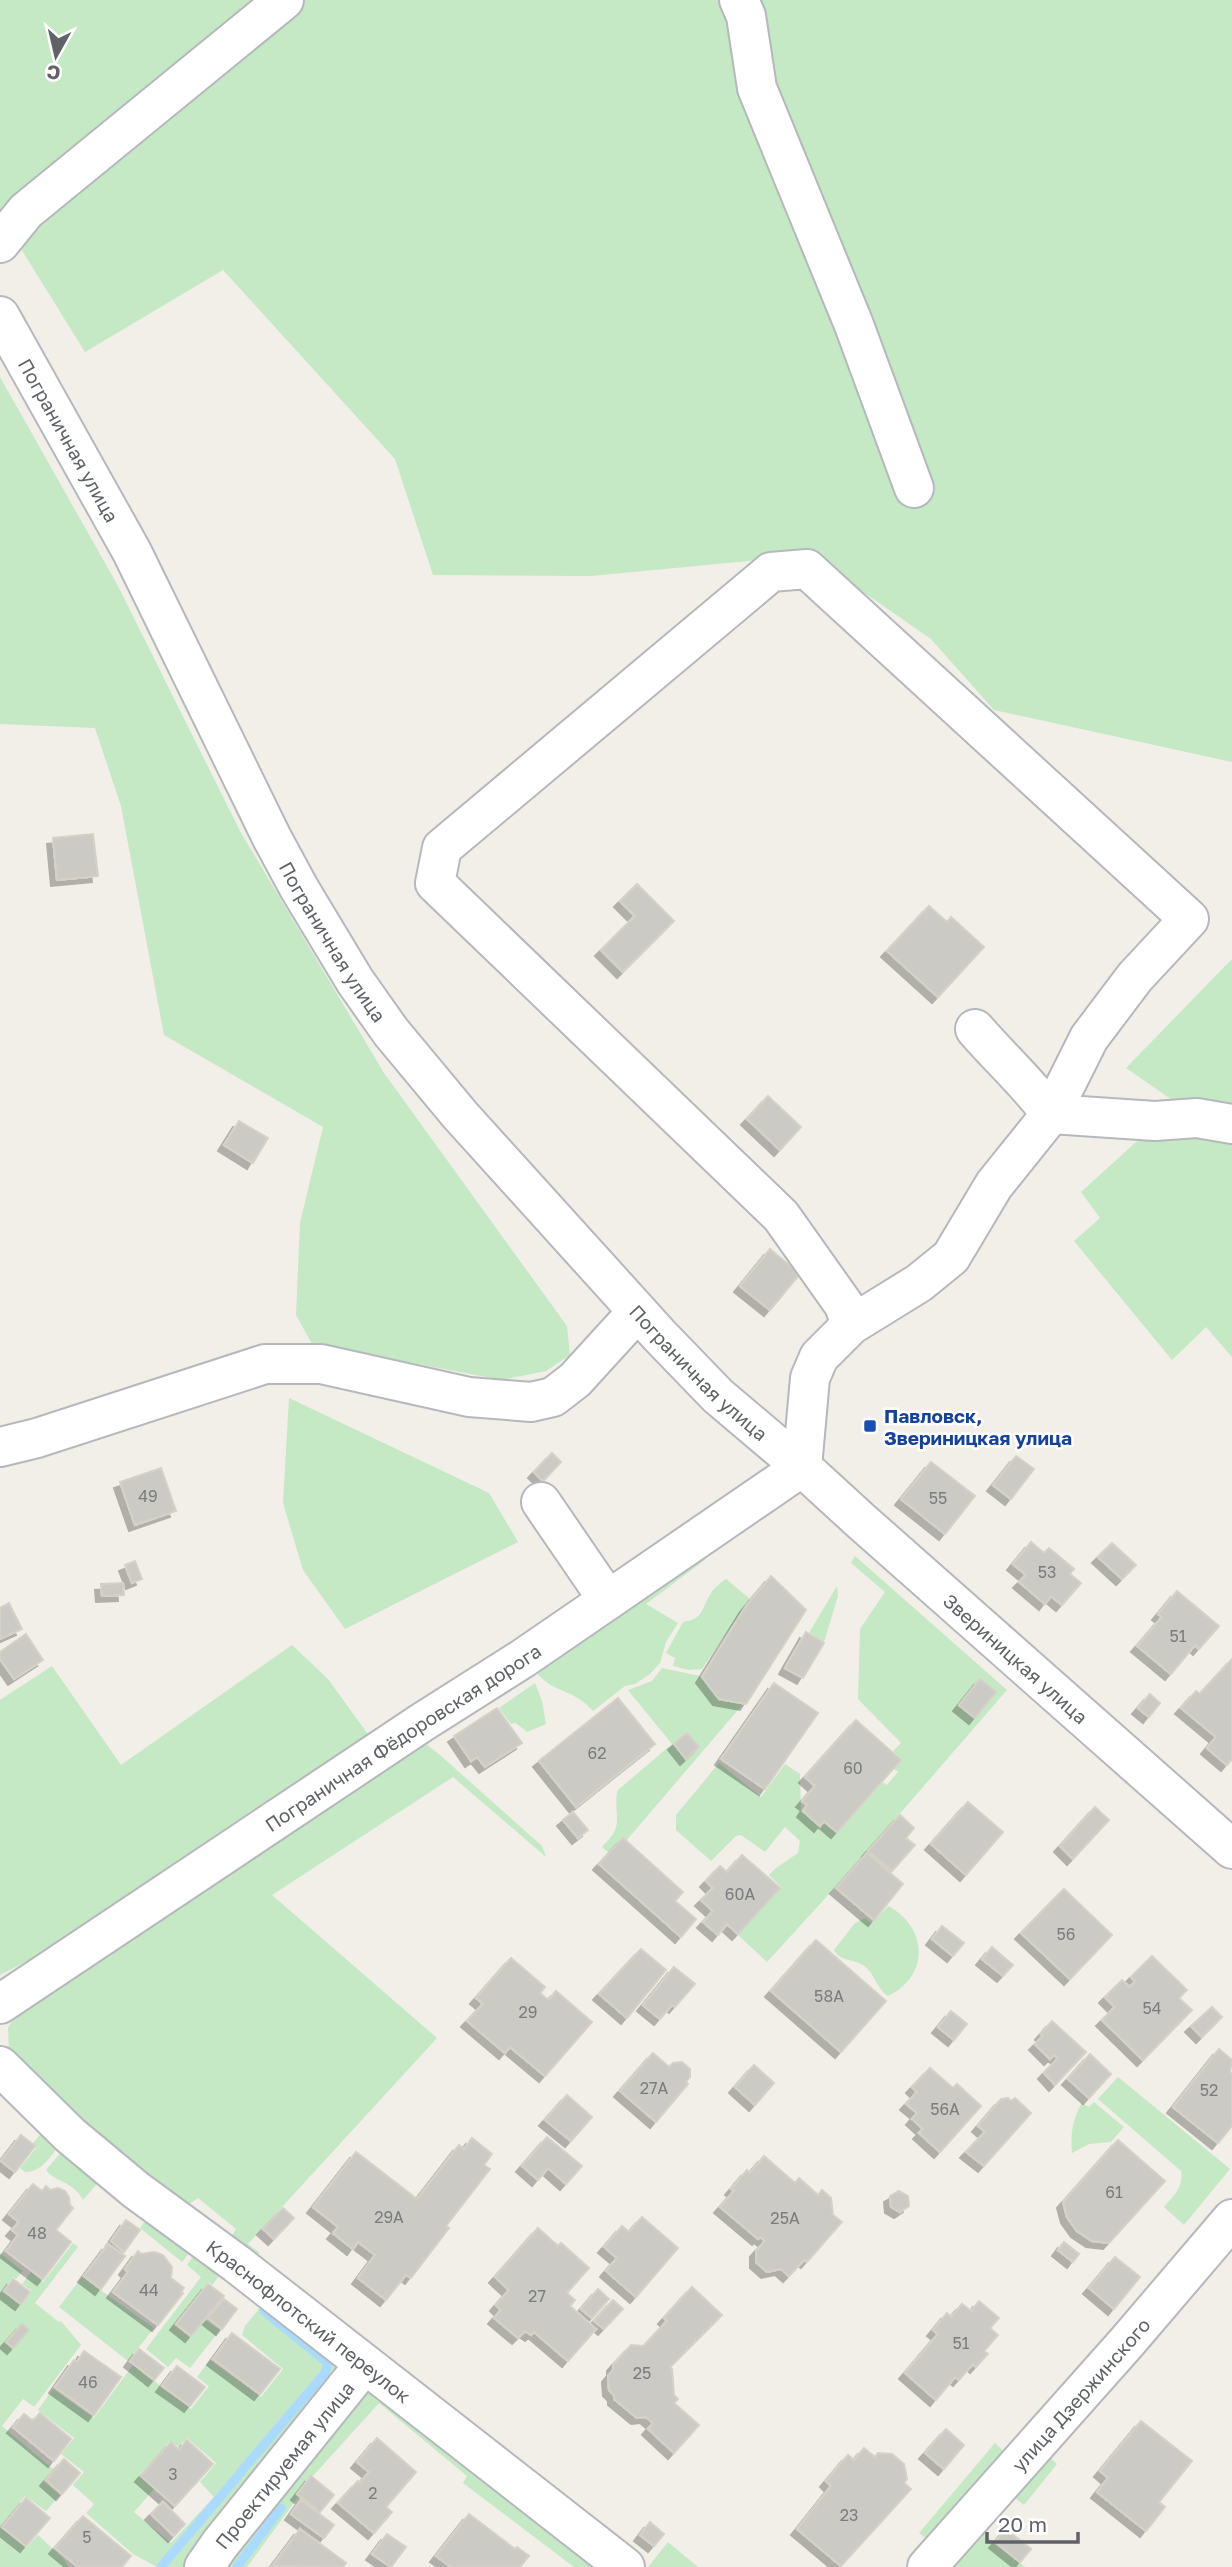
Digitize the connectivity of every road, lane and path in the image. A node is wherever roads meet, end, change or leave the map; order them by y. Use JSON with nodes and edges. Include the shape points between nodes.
{"nodes":[{"id":1,"x":284,"y":0,"type":"edge"},
{"id":2,"x":739,"y":0,"type":"edge"},
{"id":3,"x":0,"y":243,"type":"edge"},
{"id":4,"x":0,"y":316,"type":"edge"},
{"id":5,"x":914,"y":488,"type":"dead end"},
{"id":6,"x":975,"y":1029,"type":"dead end"},
{"id":7,"x":1051,"y":1114,"type":"junction"},
{"id":8,"x":1232,"y":1124,"type":"edge"},
{"id":9,"x":637,"y":1312,"type":"junction"},
{"id":10,"x":851,"y":1325,"type":"junction"},
{"id":11,"x":0,"y":1447,"type":"edge"},
{"id":12,"x":802,"y":1467,"type":"junction"},
{"id":13,"x":541,"y":1502,"type":"dead end"},
{"id":14,"x":608,"y":1600,"type":"junction"},
{"id":15,"x":1232,"y":1849,"type":"edge"},
{"id":16,"x":0,"y":2004,"type":"edge"},
{"id":17,"x":0,"y":2066,"type":"edge"},
{"id":18,"x":1232,"y":2219,"type":"edge"},
{"id":19,"x":365,"y":2365,"type":"junction"},
{"id":20,"x":204,"y":2567,"type":"edge"},
{"id":21,"x":625,"y":2567,"type":"edge"},
{"id":22,"x":927,"y":2567,"type":"edge"}],
"edges":[{"from":1,"to":3,"type":"street","via":[[26,211]]},
{"from":2,"to":5,"type":"street","via":[[747,16],[757,88],[854,325]]},
{"from":4,"to":9,"type":"street","name":"Пограничная улица","via":[[132,552],[272,838],[355,981],[424,1074]]},
{"from":6,"to":7,"type":"street","via":[[1029,1084]]},
{"from":7,"to":8,"type":"street","via":[[1155,1121],[1197,1118]]},
{"from":7,"to":10,"type":"street","via":[[994,1185],[951,1257],[919,1283]]},
{"from":7,"to":10,"type":"street","via":[[1089,1038],[1135,976],[1189,919],[807,569],[771,572],[442,848],[435,883],[781,1216],[844,1305]]},
{"from":9,"to":11,"type":"street","via":[[575,1380],[553,1397],[531,1402],[469,1397],[321,1364],[265,1364]]},
{"from":9,"to":12,"type":"street","name":"Пограничная улица","via":[[718,1396]]},
{"from":10,"to":12,"type":"street","via":[[819,1357],[810,1378]]},
{"from":12,"to":14,"type":"street","name":"Пограничная Фёдоровская дорога"},
{"from":12,"to":15,"type":"street","name":"Звериницкая улица"},
{"from":13,"to":14,"type":"street"},
{"from":14,"to":16,"type":"street","name":"Пограничная Фёдоровская дорога"},
{"from":17,"to":19,"type":"street","name":"Краснофлотский переулок","via":[[116,2174]]},
{"from":18,"to":22,"type":"street","name":"улица Дзержинского"},
{"from":19,"to":20,"type":"street","name":"Проектируемая улица"},
{"from":19,"to":21,"type":"street","name":"Краснофлотский переулок"}]}
